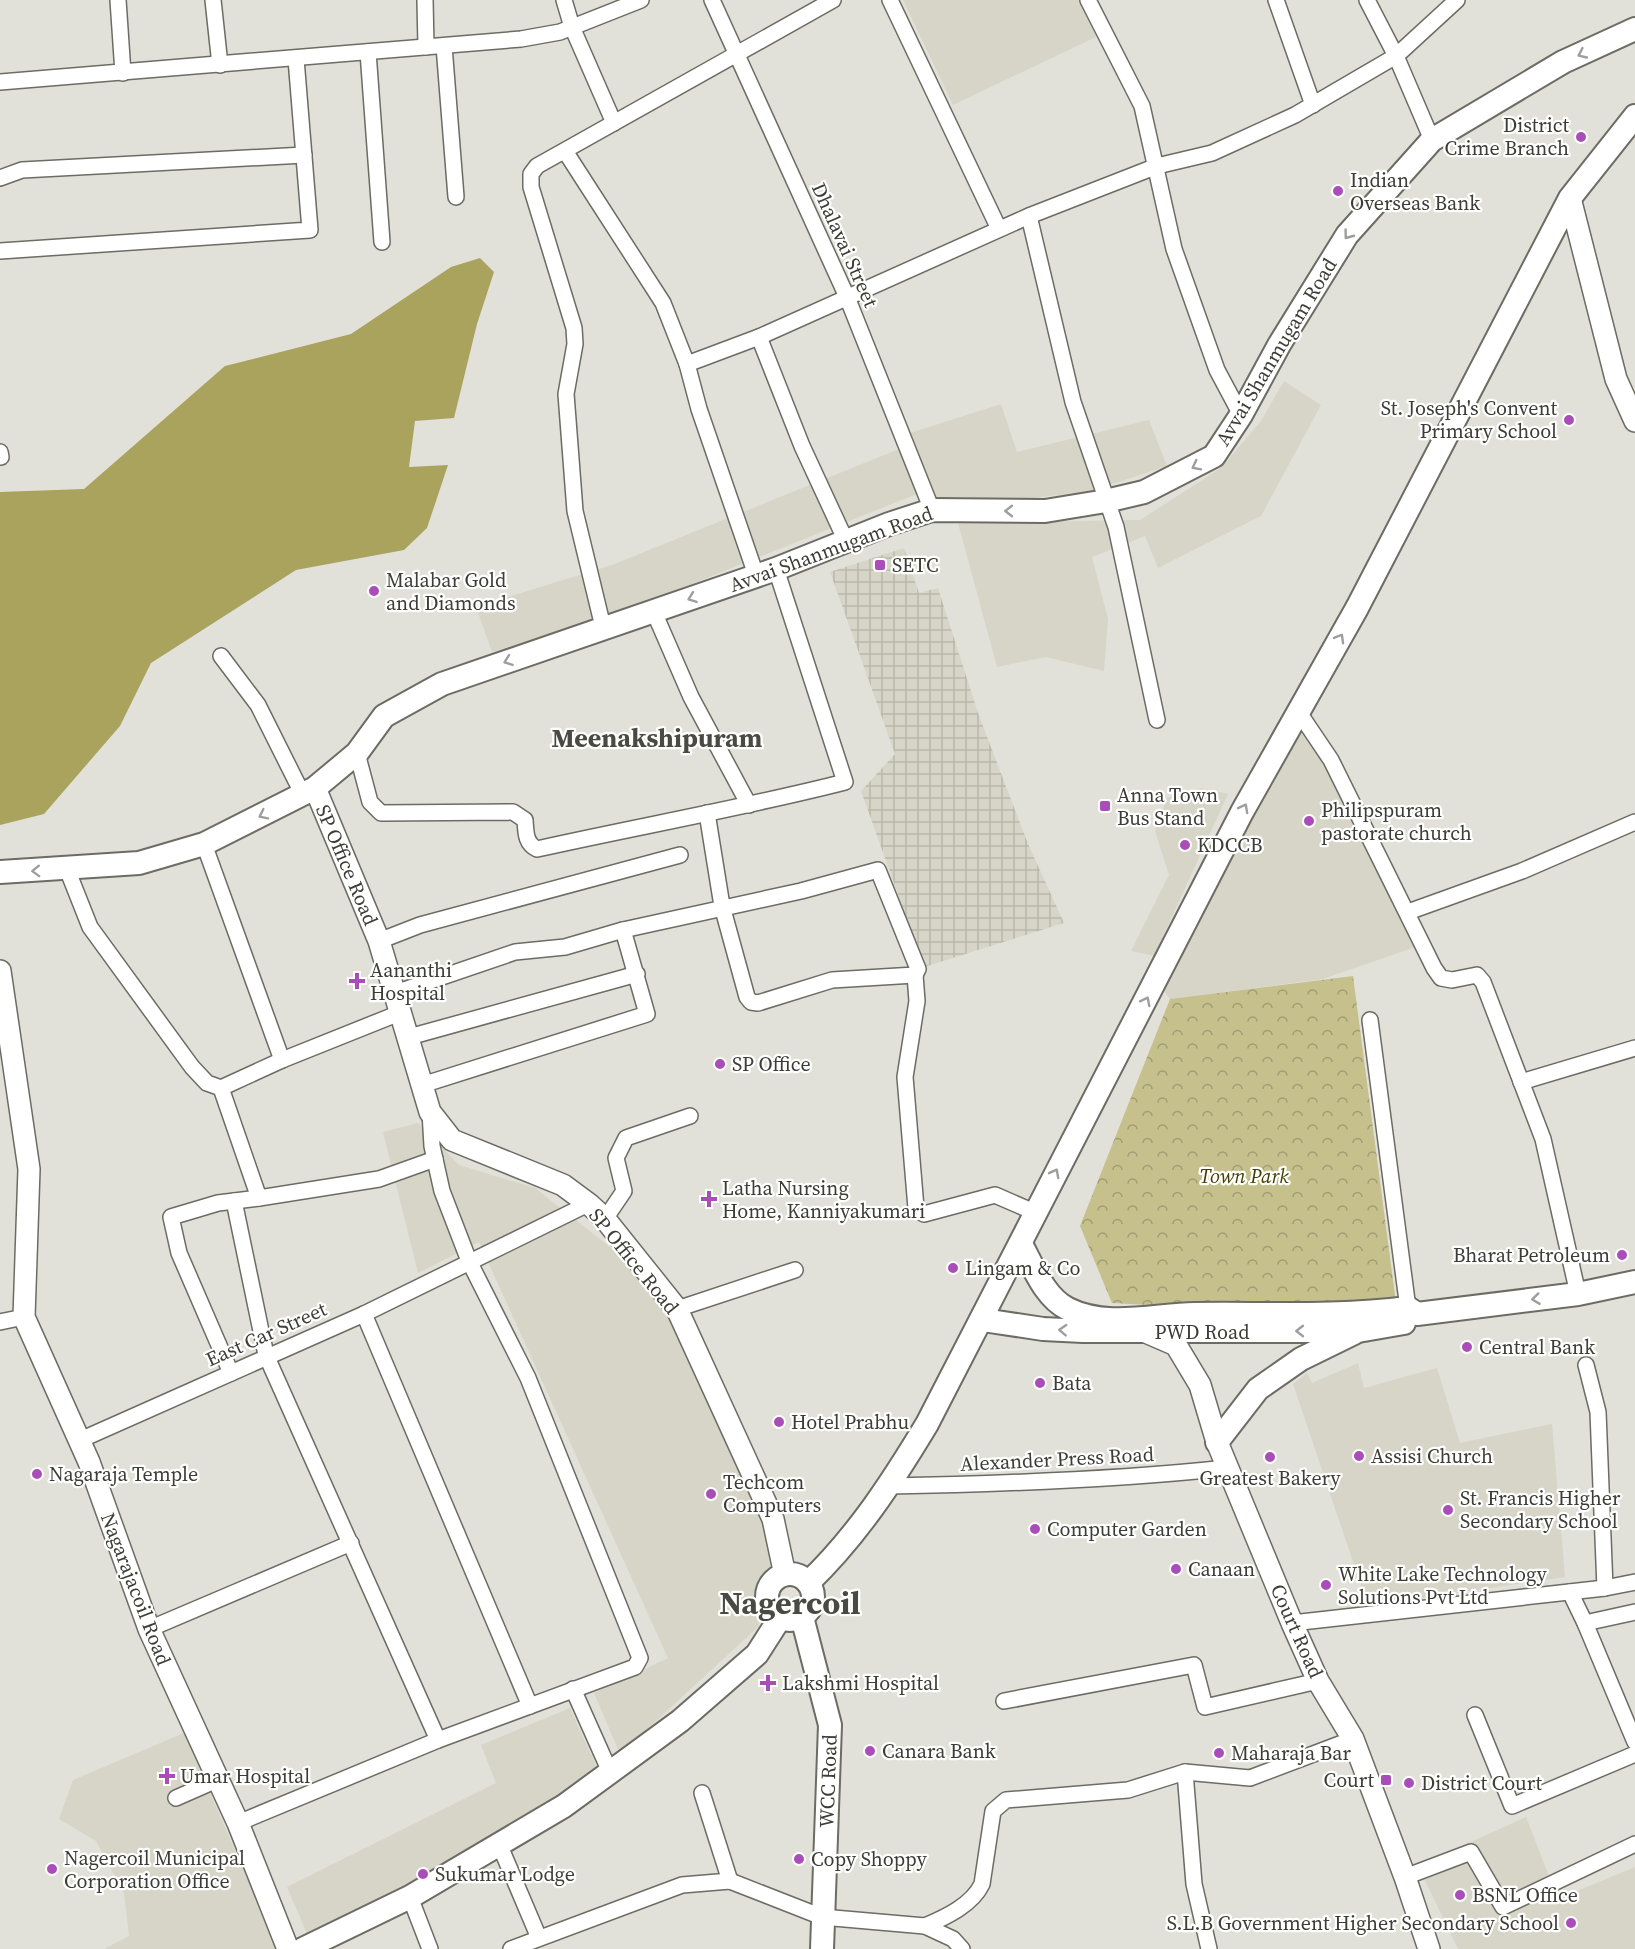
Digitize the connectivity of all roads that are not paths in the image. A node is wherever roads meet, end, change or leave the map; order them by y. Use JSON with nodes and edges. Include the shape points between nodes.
{"nodes":[{"id":1,"x":118,"y":0,"type":"edge"},
{"id":2,"x":213,"y":0,"type":"edge"},
{"id":3,"x":425,"y":0,"type":"edge"},
{"id":4,"x":564,"y":0,"type":"edge"},
{"id":5,"x":641,"y":0,"type":"edge"},
{"id":6,"x":712,"y":0,"type":"edge"},
{"id":7,"x":833,"y":0,"type":"edge"},
{"id":8,"x":890,"y":0,"type":"edge"},
{"id":9,"x":1088,"y":0,"type":"edge"},
{"id":10,"x":1276,"y":0,"type":"edge"},
{"id":11,"x":1367,"y":0,"type":"edge"},
{"id":12,"x":1457,"y":0,"type":"edge"},
{"id":13,"x":572,"y":27,"type":"junction"},
{"id":14,"x":1635,"y":29,"type":"edge"},
{"id":15,"x":444,"y":46,"type":"junction"},
{"id":16,"x":426,"y":47,"type":"junction"},
{"id":17,"x":368,"y":52,"type":"junction"},
{"id":18,"x":735,"y":53,"type":"junction"},
{"id":19,"x":1396,"y":56,"type":"junction"},
{"id":20,"x":296,"y":59,"type":"junction"},
{"id":21,"x":220,"y":65,"type":"junction"},
{"id":22,"x":123,"y":73,"type":"junction"},
{"id":23,"x":0,"y":82,"type":"edge"},
{"id":24,"x":1313,"y":105,"type":"junction"},
{"id":25,"x":1635,"y":116,"type":"edge"},
{"id":26,"x":614,"y":123,"type":"junction"},
{"id":27,"x":1432,"y":140,"type":"junction"},
{"id":28,"x":565,"y":151,"type":"junction"},
{"id":29,"x":304,"y":155,"type":"junction"},
{"id":30,"x":1157,"y":166,"type":"junction"},
{"id":31,"x":0,"y":178,"type":"edge"},
{"id":32,"x":456,"y":197,"type":"dead end"},
{"id":33,"x":1570,"y":198,"type":"junction"},
{"id":34,"x":1029,"y":216,"type":"junction"},
{"id":35,"x":999,"y":229,"type":"junction"},
{"id":36,"x":382,"y":242,"type":"dead end"},
{"id":37,"x":0,"y":251,"type":"edge"},
{"id":38,"x":847,"y":297,"type":"junction"},
{"id":39,"x":759,"y":337,"type":"junction"},
{"id":40,"x":687,"y":364,"type":"junction"},
{"id":41,"x":1241,"y":415,"type":"junction"},
{"id":42,"x":1635,"y":421,"type":"edge"},
{"id":43,"x":0,"y":452,"type":"edge"},
{"id":44,"x":1,"y":457,"type":"edge"},
{"id":45,"x":1106,"y":501,"type":"junction"},
{"id":46,"x":932,"y":510,"type":"junction"},
{"id":47,"x":845,"y":540,"type":"junction"},
{"id":48,"x":766,"y":572,"type":"junction"},
{"id":49,"x":654,"y":612,"type":"junction"},
{"id":50,"x":603,"y":627,"type":"junction"},
{"id":51,"x":221,"y":656,"type":"dead end"},
{"id":52,"x":1298,"y":711,"type":"junction"},
{"id":53,"x":1157,"y":720,"type":"dead end"},
{"id":54,"x":357,"y":753,"type":"junction"},
{"id":55,"x":309,"y":792,"type":"junction"},
{"id":56,"x":749,"y":805,"type":"junction"},
{"id":57,"x":707,"y":813,"type":"junction"},
{"id":58,"x":1635,"y":822,"type":"edge"},
{"id":59,"x":204,"y":844,"type":"junction"},
{"id":60,"x":680,"y":855,"type":"dead end"},
{"id":61,"x":68,"y":870,"type":"junction"},
{"id":62,"x":0,"y":872,"type":"edge"},
{"id":63,"x":722,"y":906,"type":"junction"},
{"id":64,"x":1408,"y":912,"type":"junction"},
{"id":65,"x":623,"y":930,"type":"junction"},
{"id":66,"x":379,"y":941,"type":"junction"},
{"id":67,"x":0,"y":971,"type":"edge"},
{"id":68,"x":637,"y":974,"type":"junction"},
{"id":69,"x":915,"y":975,"type":"junction"},
{"id":70,"x":398,"y":1003,"type":"junction"},
{"id":71,"x":1370,"y":1020,"type":"dead end"},
{"id":72,"x":409,"y":1037,"type":"junction"},
{"id":73,"x":1635,"y":1048,"type":"edge"},
{"id":74,"x":282,"y":1059,"type":"junction"},
{"id":75,"x":1521,"y":1082,"type":"junction"},
{"id":76,"x":422,"y":1085,"type":"junction"},
{"id":77,"x":221,"y":1088,"type":"junction"},
{"id":78,"x":430,"y":1112,"type":"junction"},
{"id":79,"x":690,"y":1116,"type":"dead end"},
{"id":80,"x":435,"y":1159,"type":"junction"},
{"id":81,"x":258,"y":1198,"type":"junction"},
{"id":82,"x":234,"y":1201,"type":"junction"},
{"id":83,"x":588,"y":1204,"type":"junction"},
{"id":84,"x":1034,"y":1212,"type":"junction"},
{"id":85,"x":605,"y":1219,"type":"junction"},
{"id":86,"x":1021,"y":1244,"type":"junction"},
{"id":87,"x":469,"y":1261,"type":"junction"},
{"id":88,"x":795,"y":1270,"type":"dead end"},
{"id":89,"x":1635,"y":1282,"type":"edge"},
{"id":90,"x":1578,"y":1294,"type":"junction"},
{"id":91,"x":677,"y":1309,"type":"junction"},
{"id":92,"x":364,"y":1314,"type":"junction"},
{"id":93,"x":1412,"y":1315,"type":"junction"},
{"id":94,"x":24,"y":1317,"type":"junction"},
{"id":95,"x":983,"y":1320,"type":"junction"},
{"id":96,"x":0,"y":1322,"type":"edge"},
{"id":97,"x":1358,"y":1331,"type":"junction"},
{"id":98,"x":1146,"y":1332,"type":"junction"},
{"id":99,"x":266,"y":1355,"type":"junction"},
{"id":100,"x":1586,"y":1365,"type":"dead end"},
{"id":101,"x":231,"y":1373,"type":"junction"},
{"id":102,"x":78,"y":1441,"type":"junction"},
{"id":103,"x":1217,"y":1442,"type":"junction"},
{"id":104,"x":1227,"y":1468,"type":"junction"},
{"id":105,"x":889,"y":1486,"type":"junction"},
{"id":106,"x":351,"y":1543,"type":"junction"},
{"id":107,"x":785,"y":1575,"type":"junction"},
{"id":108,"x":1635,"y":1582,"type":"edge"},
{"id":109,"x":808,"y":1583,"type":"junction"},
{"id":110,"x":1605,"y":1588,"type":"junction"},
{"id":111,"x":1570,"y":1592,"type":"junction"},
{"id":112,"x":1635,"y":1612,"type":"edge"},
{"id":113,"x":791,"y":1617,"type":"junction"},
{"id":114,"x":1292,"y":1623,"type":"junction"},
{"id":115,"x":1586,"y":1623,"type":"junction"},
{"id":116,"x":149,"y":1629,"type":"junction"},
{"id":117,"x":1318,"y":1681,"type":"junction"},
{"id":118,"x":573,"y":1689,"type":"junction"},
{"id":119,"x":1004,"y":1701,"type":"dead end"},
{"id":120,"x":530,"y":1706,"type":"junction"},
{"id":121,"x":1475,"y":1715,"type":"dead end"},
{"id":122,"x":1353,"y":1739,"type":"junction"},
{"id":123,"x":438,"y":1740,"type":"junction"},
{"id":124,"x":1635,"y":1742,"type":"edge"},
{"id":125,"x":1635,"y":1754,"type":"edge"},
{"id":126,"x":610,"y":1772,"type":"junction"},
{"id":127,"x":1185,"y":1772,"type":"junction"},
{"id":128,"x":217,"y":1780,"type":"junction"},
{"id":129,"x":702,"y":1793,"type":"dead end"},
{"id":130,"x":176,"y":1798,"type":"dead end"},
{"id":131,"x":238,"y":1823,"type":"junction"},
{"id":132,"x":1635,"y":1844,"type":"edge"},
{"id":133,"x":500,"y":1846,"type":"junction"},
{"id":134,"x":1405,"y":1877,"type":"junction"},
{"id":135,"x":730,"y":1881,"type":"junction"},
{"id":136,"x":410,"y":1897,"type":"junction"},
{"id":137,"x":822,"y":1917,"type":"junction"},
{"id":138,"x":925,"y":1926,"type":"junction"},
{"id":139,"x":539,"y":1938,"type":"junction"},
{"id":140,"x":1425,"y":1948,"type":"edge"},
{"id":141,"x":288,"y":1949,"type":"edge"},
{"id":142,"x":303,"y":1949,"type":"edge"},
{"id":143,"x":430,"y":1949,"type":"edge"},
{"id":144,"x":512,"y":1949,"type":"edge"},
{"id":145,"x":822,"y":1949,"type":"edge"},
{"id":146,"x":962,"y":1949,"type":"edge"},
{"id":147,"x":1209,"y":1949,"type":"edge"}],
"edges":[{"from":1,"to":22,"type":"street"},
{"from":2,"to":21,"type":"street"},
{"from":3,"to":16,"type":"street"},
{"from":4,"to":13,"type":"street"},
{"from":5,"to":13,"type":"street"},
{"from":6,"to":18,"type":"street","name":"Dhalavai Street"},
{"from":7,"to":18,"type":"street"},
{"from":8,"to":35,"type":"street"},
{"from":9,"to":30,"type":"street","via":[[1142,106]]},
{"from":10,"to":24,"type":"street"},
{"from":11,"to":19,"type":"street"},
{"from":12,"to":19,"type":"street"},
{"from":13,"to":15,"type":"street","via":[[521,39]]},
{"from":13,"to":26,"type":"street"},
{"from":14,"to":27,"type":"main road","name":"Avvai Shanmugam Road","one_way":true,"via":[[1563,62]]},
{"from":15,"to":16,"type":"street"},
{"from":15,"to":32,"type":"street"},
{"from":16,"to":17,"type":"street"},
{"from":17,"to":20,"type":"street"},
{"from":17,"to":36,"type":"street"},
{"from":18,"to":26,"type":"street"},
{"from":18,"to":38,"type":"street","name":"Dhalavai Street"},
{"from":19,"to":24,"type":"street"},
{"from":19,"to":27,"type":"street"},
{"from":20,"to":21,"type":"street"},
{"from":20,"to":29,"type":"street"},
{"from":21,"to":22,"type":"street"},
{"from":22,"to":23,"type":"street"},
{"from":24,"to":30,"type":"street","via":[[1212,153]]},
{"from":25,"to":33,"type":"main road"},
{"from":26,"to":28,"type":"street"},
{"from":27,"to":41,"type":"main road","name":"Avvai Shanmugam Road","one_way":true,"via":[[1347,235]]},
{"from":28,"to":40,"type":"street","via":[[663,303]]},
{"from":28,"to":50,"type":"street","via":[[537,166],[530,181],[574,328],[575,345],[566,394],[575,511]]},
{"from":29,"to":31,"type":"street","via":[[22,170]]},
{"from":29,"to":37,"type":"street","via":[[310,230]]},
{"from":30,"to":34,"type":"street"},
{"from":30,"to":41,"type":"street","via":[[1174,249],[1196,315],[1217,370]]},
{"from":33,"to":42,"type":"street","via":[[1616,380]]},
{"from":52,"to":33,"type":"main road","one_way":true,"via":[[1358,608]]},
{"from":34,"to":35,"type":"street"},
{"from":34,"to":45,"type":"street","via":[[1073,402]]},
{"from":35,"to":38,"type":"street"},
{"from":38,"to":39,"type":"street"},
{"from":38,"to":46,"type":"street","name":"Dhalavai Street"},
{"from":39,"to":40,"type":"street"},
{"from":39,"to":47,"type":"street"},
{"from":40,"to":48,"type":"street","via":[[699,410]]},
{"from":41,"to":45,"type":"main road","name":"Avvai Shanmugam Road","one_way":true,"via":[[1214,456],[1144,492]]},
{"from":43,"to":44,"type":"street"},
{"from":45,"to":46,"type":"main road","name":"Avvai Shanmugam Road","one_way":true,"via":[[1045,511]]},
{"from":45,"to":53,"type":"street","via":[[1116,527]]},
{"from":46,"to":47,"type":"main road","name":"Avvai Shanmugam Road"},
{"from":47,"to":48,"type":"main road","name":"Avvai Shanmugam Road"},
{"from":48,"to":49,"type":"main road","name":"Avvai Shanmugam Road","one_way":true},
{"from":48,"to":56,"type":"street","via":[[845,782]]},
{"from":49,"to":50,"type":"main road","name":"Avvai Shanmugam Road"},
{"from":49,"to":56,"type":"street","via":[[692,697]]},
{"from":50,"to":54,"type":"main road","name":"Avvai Shanmugam Road","one_way":true,"via":[[442,684],[384,716]]},
{"from":51,"to":55,"type":"street","via":[[258,705]]},
{"from":52,"to":64,"type":"street","via":[[1331,760]]},
{"from":84,"to":52,"type":"main road","one_way":true},
{"from":54,"to":55,"type":"main road","name":"Avvai Shanmugam Road"},
{"from":54,"to":57,"type":"street","via":[[370,802],[381,813],[513,812],[525,820],[527,840],[537,849]]},
{"from":55,"to":59,"type":"main road","name":"Avvai Shanmugam Road","one_way":true},
{"from":55,"to":66,"type":"street","name":"SP Office Road"},
{"from":56,"to":57,"type":"street"},
{"from":57,"to":63,"type":"street"},
{"from":58,"to":64,"type":"street","via":[[1522,871]]},
{"from":59,"to":61,"type":"main road","name":"Avvai Shanmugam Road","via":[[139,863]]},
{"from":59,"to":74,"type":"street"},
{"from":60,"to":66,"type":"street","via":[[420,925]]},
{"from":61,"to":62,"type":"main road","name":"Avvai Shanmugam Road","one_way":true},
{"from":61,"to":77,"type":"street","via":[[90,927],[113,960],[192,1067],[207,1083]]},
{"from":63,"to":65,"type":"street"},
{"from":63,"to":69,"type":"street","via":[[747,997],[753,1003],[832,980]]},
{"from":63,"to":69,"type":"street","via":[[801,891],[878,870],[918,969]]},
{"from":64,"to":75,"type":"street","via":[[1441,978],[1480,977]]},
{"from":65,"to":68,"type":"street"},
{"from":65,"to":70,"type":"street","via":[[565,947],[515,952]]},
{"from":66,"to":70,"type":"street","name":"SP Office Road"},
{"from":67,"to":94,"type":"street","name":"Nagarajacoil Road","via":[[29,1169]]},
{"from":68,"to":72,"type":"street"},
{"from":68,"to":76,"type":"street","via":[[647,1014]]},
{"from":69,"to":84,"type":"street","via":[[917,1001],[905,1077],[916,1208],[924,1214],[995,1195]]},
{"from":70,"to":72,"type":"street","name":"SP Office Road"},
{"from":70,"to":74,"type":"street"},
{"from":71,"to":93,"type":"street"},
{"from":72,"to":76,"type":"street","name":"SP Office Road"},
{"from":73,"to":75,"type":"street"},
{"from":74,"to":77,"type":"street"},
{"from":75,"to":90,"type":"street","via":[[1543,1139]]},
{"from":76,"to":78,"type":"street","name":"SP Office Road"},
{"from":77,"to":81,"type":"street"},
{"from":78,"to":80,"type":"street"},
{"from":78,"to":83,"type":"street","name":"SP Office Road","via":[[452,1140],[563,1185]]},
{"from":79,"to":85,"type":"street","via":[[626,1138],[616,1158],[624,1191]]},
{"from":80,"to":81,"type":"street","via":[[379,1179]]},
{"from":80,"to":87,"type":"street","via":[[442,1191]]},
{"from":81,"to":82,"type":"street"},
{"from":82,"to":99,"type":"street"},
{"from":82,"to":101,"type":"street","via":[[171,1217],[179,1253]]},
{"from":83,"to":85,"type":"street","name":"SP Office Road"},
{"from":83,"to":87,"type":"street","name":"East Car Street"},
{"from":84,"to":86,"type":"main road"},
{"from":85,"to":91,"type":"street","name":"SP Office Road"},
{"from":86,"to":93,"type":"main road","name":"PWD Road","via":[[1051,1297],[1067,1309],[1087,1316],[1117,1319],[1191,1314]]},
{"from":86,"to":95,"type":"main road"},
{"from":87,"to":92,"type":"street","name":"East Car Street"},
{"from":87,"to":118,"type":"street","via":[[528,1378],[640,1655],[635,1667]]},
{"from":88,"to":91,"type":"street"},
{"from":89,"to":90,"type":"main road","name":"PWD Road"},
{"from":90,"to":93,"type":"main road","name":"PWD Road","one_way":true},
{"from":91,"to":107,"type":"street","name":"SP Office Road","via":[[773,1519]]},
{"from":92,"to":99,"type":"street","name":"East Car Street"},
{"from":92,"to":120,"type":"street"},
{"from":93,"to":97,"type":"main road","name":"PWD Road"},
{"from":94,"to":96,"type":"street"},
{"from":94,"to":102,"type":"street","name":"Nagarajacoil Road"},
{"from":98,"to":95,"type":"main road","name":"PWD Road","one_way":true,"via":[[1043,1329]]},
{"from":95,"to":105,"type":"main road"},
{"from":97,"to":98,"type":"main road","name":"PWD Road","one_way":true},
{"from":97,"to":103,"type":"main road","via":[[1301,1359],[1258,1389]]},
{"from":98,"to":103,"type":"street","name":"Court Road","via":[[1176,1345],[1200,1385]]},
{"from":99,"to":101,"type":"street","name":"East Car Street"},
{"from":99,"to":106,"type":"street"},
{"from":100,"to":110,"type":"street","via":[[1598,1412]]},
{"from":101,"to":102,"type":"street","name":"East Car Street"},
{"from":102,"to":116,"type":"street","name":"Nagarajacoil Road"},
{"from":103,"to":104,"type":"street","name":"Court Road"},
{"from":104,"to":105,"type":"street","name":"Alexander Press Road","via":[[1046,1484]]},
{"from":104,"to":114,"type":"street","name":"Court Road"},
{"from":105,"to":109,"type":"main road","via":[[835,1557]]},
{"from":106,"to":116,"type":"street"},
{"from":106,"to":123,"type":"street"},
{"from":107,"to":109,"type":"main road","via":[[796,1575]]},
{"from":107,"to":113,"type":"main road","via":[[775,1580],[768,1593],[770,1607]]},
{"from":108,"to":110,"type":"street"},
{"from":109,"to":113,"type":"main road","via":[[812,1590],[811,1605]]},
{"from":110,"to":111,"type":"street"},
{"from":111,"to":114,"type":"street"},
{"from":111,"to":115,"type":"street"},
{"from":112,"to":115,"type":"street"},
{"from":113,"to":126,"type":"main road","via":[[757,1654],[680,1721]]},
{"from":113,"to":137,"type":"main road","name":"WCC Road","via":[[830,1725]]},
{"from":114,"to":117,"type":"street","name":"Court Road"},
{"from":115,"to":124,"type":"street"},
{"from":116,"to":128,"type":"street","name":"Nagarajacoil Road"},
{"from":117,"to":119,"type":"street","via":[[1205,1707],[1194,1665]]},
{"from":117,"to":122,"type":"street","name":"Court Road"},
{"from":118,"to":120,"type":"street"},
{"from":118,"to":126,"type":"street"},
{"from":120,"to":123,"type":"street"},
{"from":121,"to":125,"type":"street","via":[[1512,1806]]},
{"from":122,"to":127,"type":"street","via":[[1250,1778]]},
{"from":122,"to":134,"type":"street","name":"Court Road"},
{"from":123,"to":131,"type":"street"},
{"from":126,"to":133,"type":"main road"},
{"from":127,"to":138,"type":"street","via":[[1128,1790],[1006,1800],[999,1804],[993,1811],[978,1892],[957,1910]]},
{"from":127,"to":147,"type":"street","via":[[1194,1884]]},
{"from":128,"to":130,"type":"street"},
{"from":128,"to":131,"type":"street","name":"Nagarajacoil Road"},
{"from":129,"to":135,"type":"street"},
{"from":131,"to":141,"type":"street","name":"Nagarajacoil Road"},
{"from":132,"to":134,"type":"street","via":[[1503,1907],[1471,1852]]},
{"from":133,"to":136,"type":"main road"},
{"from":133,"to":139,"type":"street"},
{"from":134,"to":140,"type":"street","name":"Court Road"},
{"from":135,"to":137,"type":"street"},
{"from":135,"to":139,"type":"street","via":[[682,1885]]},
{"from":136,"to":142,"type":"main road"},
{"from":136,"to":143,"type":"street"},
{"from":137,"to":138,"type":"street"},
{"from":137,"to":145,"type":"main road","name":"WCC Road"},
{"from":138,"to":146,"type":"street","via":[[953,1939]]},
{"from":139,"to":144,"type":"street"}]}
